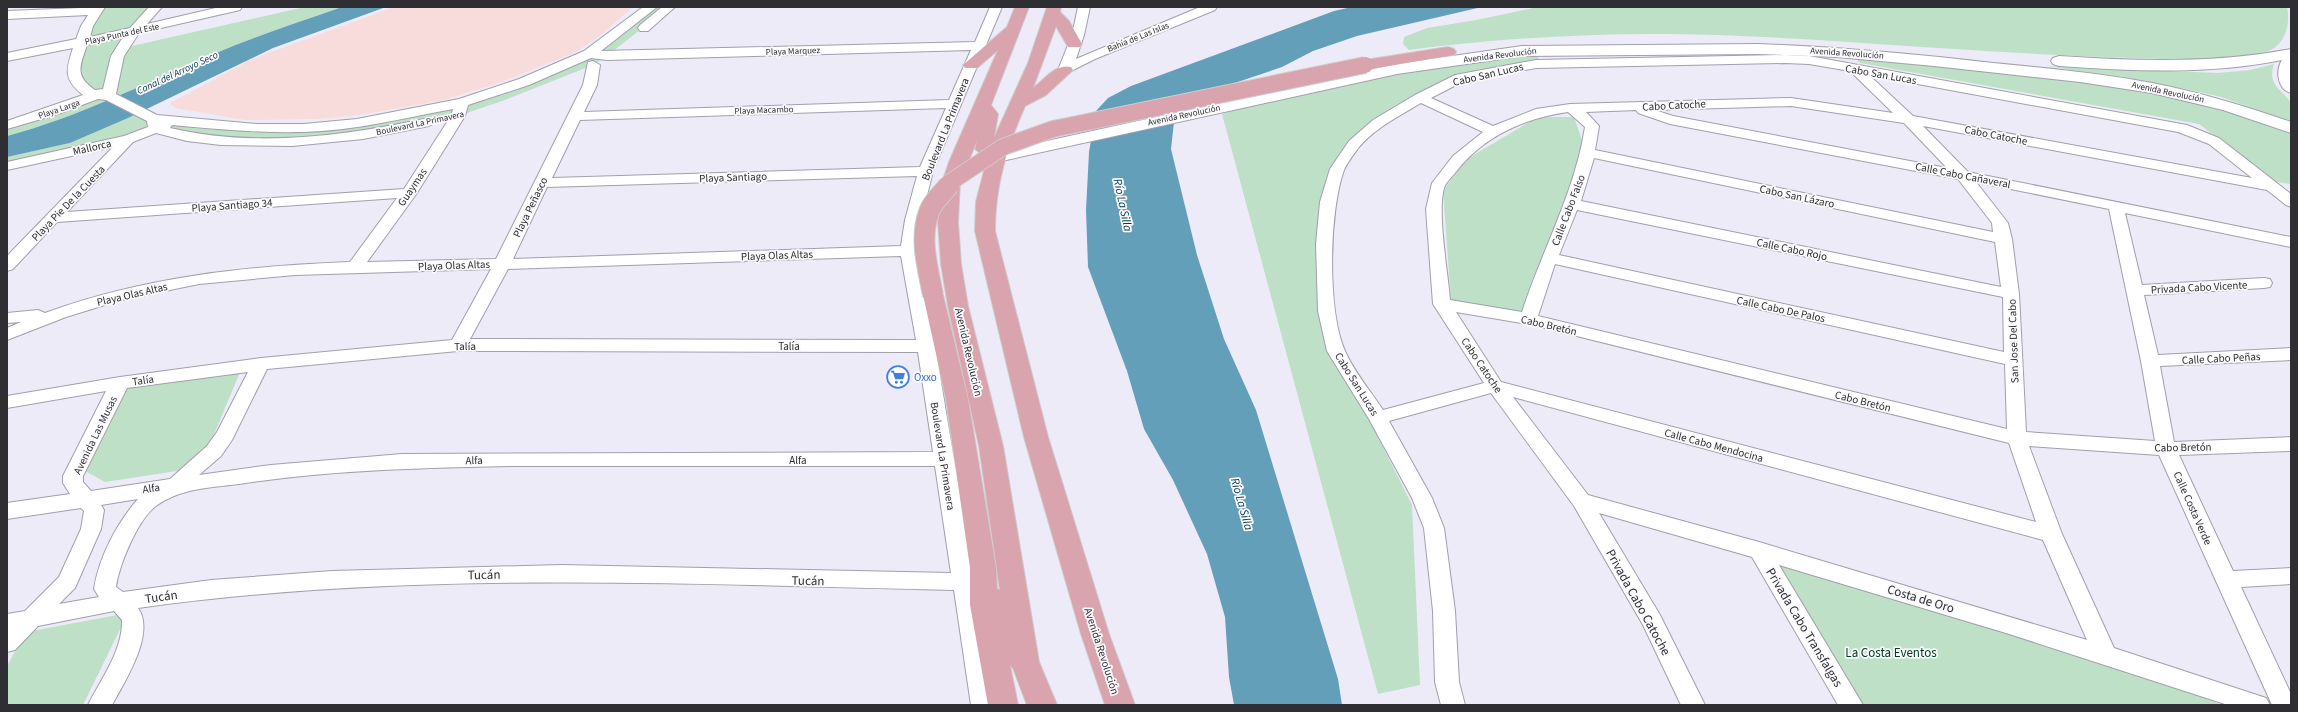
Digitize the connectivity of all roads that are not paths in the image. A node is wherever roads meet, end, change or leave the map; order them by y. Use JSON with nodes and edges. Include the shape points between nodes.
{"nodes":[{"id":1,"x":156,"y":7,"type":"edge"},
{"id":2,"x":236,"y":7,"type":"edge"},
{"id":3,"x":651,"y":7,"type":"edge"},
{"id":4,"x":669,"y":7,"type":"edge"},
{"id":5,"x":996,"y":7,"type":"edge"},
{"id":6,"x":1022,"y":7,"type":"edge"},
{"id":7,"x":1084,"y":7,"type":"edge"},
{"id":8,"x":1212,"y":7,"type":"edge"},
{"id":9,"x":98,"y":9,"type":"edge"},
{"id":10,"x":1054,"y":10,"type":"edge"},
{"id":11,"x":7,"y":15,"type":"edge"},
{"id":12,"x":1015,"y":27,"type":"junction"},
{"id":13,"x":134,"y":31,"type":"junction"},
{"id":14,"x":81,"y":43,"type":"junction"},
{"id":15,"x":1074,"y":44,"type":"junction"},
{"id":16,"x":978,"y":46,"type":"junction"},
{"id":17,"x":1448,"y":52,"type":"junction"},
{"id":18,"x":2291,"y":54,"type":"edge"},
{"id":19,"x":607,"y":56,"type":"junction"},
{"id":20,"x":7,"y":57,"type":"edge"},
{"id":21,"x":591,"y":60,"type":"junction"},
{"id":22,"x":2291,"y":60,"type":"edge"},
{"id":23,"x":971,"y":65,"type":"junction"},
{"id":24,"x":1397,"y":69,"type":"junction"},
{"id":25,"x":1855,"y":69,"type":"junction"},
{"id":26,"x":1065,"y":70,"type":"junction"},
{"id":27,"x":2291,"y":88,"type":"edge"},
{"id":28,"x":107,"y":95,"type":"junction"},
{"id":29,"x":1420,"y":98,"type":"junction"},
{"id":30,"x":1020,"y":102,"type":"junction"},
{"id":31,"x":954,"y":104,"type":"junction"},
{"id":32,"x":982,"y":104,"type":"junction"},
{"id":33,"x":1635,"y":107,"type":"junction"},
{"id":34,"x":1570,"y":108,"type":"junction"},
{"id":35,"x":460,"y":109,"type":"junction"},
{"id":36,"x":574,"y":116,"type":"junction"},
{"id":37,"x":1908,"y":119,"type":"junction"},
{"id":38,"x":152,"y":121,"type":"junction"},
{"id":39,"x":174,"y":121,"type":"joint"},
{"id":40,"x":7,"y":125,"type":"edge"},
{"id":41,"x":2291,"y":128,"type":"edge"},
{"id":42,"x":1012,"y":131,"type":"junction"},
{"id":43,"x":1494,"y":131,"type":"junction"},
{"id":44,"x":128,"y":139,"type":"junction"},
{"id":45,"x":1066,"y":142,"type":"junction"},
{"id":46,"x":1589,"y":153,"type":"junction"},
{"id":47,"x":997,"y":157,"type":"junction"},
{"id":48,"x":7,"y":166,"type":"edge"},
{"id":49,"x":926,"y":171,"type":"junction"},
{"id":50,"x":1963,"y":175,"type":"junction"},
{"id":51,"x":541,"y":183,"type":"junction"},
{"id":52,"x":2270,"y":186,"type":"junction"},
{"id":53,"x":2291,"y":190,"type":"edge"},
{"id":54,"x":409,"y":193,"type":"junction"},
{"id":55,"x":2291,"y":202,"type":"edge"},
{"id":56,"x":1573,"y":204,"type":"junction"},
{"id":57,"x":2116,"y":206,"type":"junction"},
{"id":58,"x":54,"y":218,"type":"junction"},
{"id":59,"x":2004,"y":239,"type":"junction"},
{"id":60,"x":2291,"y":242,"type":"edge"},
{"id":61,"x":908,"y":251,"type":"junction"},
{"id":62,"x":1549,"y":258,"type":"junction"},
{"id":63,"x":502,"y":264,"type":"junction"},
{"id":64,"x":7,"y":266,"type":"edge"},
{"id":65,"x":354,"y":268,"type":"junction"},
{"id":66,"x":2264,"y":283,"type":"dead end"},
{"id":67,"x":2135,"y":290,"type":"junction"},
{"id":68,"x":2011,"y":294,"type":"junction"},
{"id":69,"x":1442,"y":304,"type":"junction"},
{"id":70,"x":54,"y":314,"type":"junction"},
{"id":71,"x":7,"y":318,"type":"edge"},
{"id":72,"x":1528,"y":319,"type":"junction"},
{"id":73,"x":7,"y":334,"type":"edge"},
{"id":74,"x":458,"y":345,"type":"junction"},
{"id":75,"x":926,"y":346,"type":"junction"},
{"id":76,"x":2291,"y":354,"type":"edge"},
{"id":77,"x":2013,"y":360,"type":"junction"},
{"id":78,"x":2150,"y":361,"type":"junction"},
{"id":79,"x":261,"y":364,"type":"junction"},
{"id":80,"x":120,"y":383,"type":"junction"},
{"id":81,"x":1496,"y":386,"type":"junction"},
{"id":82,"x":7,"y":402,"type":"edge"},
{"id":83,"x":1378,"y":418,"type":"junction"},
{"id":84,"x":2017,"y":438,"type":"junction"},
{"id":85,"x":2291,"y":444,"type":"edge"},
{"id":86,"x":2166,"y":448,"type":"junction"},
{"id":87,"x":944,"y":459,"type":"junction"},
{"id":88,"x":177,"y":484,"type":"junction"},
{"id":89,"x":86,"y":498,"type":"junction"},
{"id":90,"x":1581,"y":502,"type":"junction"},
{"id":91,"x":7,"y":511,"type":"edge"},
{"id":92,"x":2051,"y":534,"type":"junction"},
{"id":93,"x":1759,"y":550,"type":"junction"},
{"id":94,"x":974,"y":575,"type":"junction"},
{"id":95,"x":2291,"y":576,"type":"edge"},
{"id":96,"x":2225,"y":580,"type":"junction"},
{"id":97,"x":117,"y":602,"type":"junction"},
{"id":98,"x":32,"y":618,"type":"junction"},
{"id":99,"x":7,"y":623,"type":"edge"},
{"id":100,"x":7,"y":643,"type":"edge"},
{"id":101,"x":2105,"y":654,"type":"junction"},
{"id":102,"x":1025,"y":662,"type":"junction"},
{"id":103,"x":100,"y":705,"type":"edge"},
{"id":104,"x":983,"y":705,"type":"edge"},
{"id":105,"x":1004,"y":705,"type":"edge"},
{"id":106,"x":1042,"y":705,"type":"edge"},
{"id":107,"x":1120,"y":705,"type":"edge"},
{"id":108,"x":1453,"y":705,"type":"edge"},
{"id":109,"x":1693,"y":705,"type":"edge"},
{"id":110,"x":1851,"y":705,"type":"edge"},
{"id":111,"x":2258,"y":705,"type":"edge"},
{"id":112,"x":2284,"y":705,"type":"edge"}],
"edges":[{"from":1,"to":13,"type":"street"},
{"from":2,"to":13,"type":"street","name":"Playa Punta del Este"},
{"from":3,"to":21,"type":"street","name":"Boulevard La Primavera"},
{"from":4,"to":19,"type":"street","name":"Boulevard La Primavera"},
{"from":5,"to":16,"type":"street","name":"Boulevard La Primavera","via":[[990,26]]},
{"from":6,"to":12,"type":"main road","name":"Avenida Revolución"},
{"from":7,"to":15,"type":"street"},
{"from":8,"to":26,"type":"street","name":"Bahía de Las Islas","via":[[1090,56]]},
{"from":9,"to":11,"type":"street"},
{"from":9,"to":14,"type":"street","name":"Boulevard La Primavera","via":[[87,26]]},
{"from":10,"to":15,"type":"main road"},
{"from":10,"to":30,"type":"main road","name":"Avenida Revolución","via":[[1039,57]]},
{"from":12,"to":23,"type":"main road"},
{"from":12,"to":32,"type":"main road","name":"Avenida Revolución"},
{"from":13,"to":14,"type":"street","name":"Playa Punta del Este"},
{"from":13,"to":28,"type":"street","via":[[118,53]]},
{"from":14,"to":20,"type":"street","name":"Playa Punta del Este"},
{"from":14,"to":28,"type":"street","name":"Boulevard La Primavera","via":[[73,68],[77,83],[85,91]]},
{"from":15,"to":26,"type":"street"},
{"from":16,"to":19,"type":"street","name":"Playa Marquez"},
{"from":16,"to":23,"type":"street","name":"Boulevard La Primavera"},
{"from":17,"to":18,"type":"main road","name":"Avenida Revolución","via":[[1514,44],[1580,41],[1743,40],[2134,65],[2211,66],[2250,63]]},
{"from":17,"to":24,"type":"main road","name":"Avenida Revolución"},
{"from":17,"to":94,"type":"main road","bridge":true,"via":[[1364,65],[1053,129],[1003,147],[952,181],[929,211],[924,248],[957,399]]},
{"from":19,"to":21,"type":"street","name":"Boulevard La Primavera"},
{"from":21,"to":35,"type":"street","name":"Boulevard La Primavera","via":[[505,100]]},
{"from":21,"to":36,"type":"street","name":"Playa Peñasco","via":[[590,85]]},
{"from":22,"to":27,"type":"main road","via":[[2287,65],[2288,85]]},
{"from":23,"to":31,"type":"street","name":"Boulevard La Primavera"},
{"from":24,"to":41,"type":"main road","name":"Avenida Revolución","via":[[1522,51],[1758,49],[1837,52],[2072,76],[2152,88],[2228,106]]},
{"from":24,"to":45,"type":"main road","name":"Avenida Revolución"},
{"from":25,"to":29,"type":"street","name":"Cabo San Lucas","via":[[1809,60],[1785,59],[1536,64],[1460,78]]},
{"from":25,"to":37,"type":"street","name":"San Jose Del Cabo"},
{"from":25,"to":52,"type":"street","name":"Cabo San Lucas","via":[[2182,128],[2214,141]]},
{"from":26,"to":30,"type":"main road","via":[[1040,91]]},
{"from":28,"to":38,"type":"street","name":"Boulevard La Primavera"},
{"from":28,"to":40,"type":"street","name":"Playa Larga"},
{"from":29,"to":43,"type":"street"},
{"from":29,"to":83,"type":"street","name":"Cabo San Lucas","via":[[1378,122],[1354,144],[1337,169],[1328,202],[1324,244],[1327,311],[1336,351]]},
{"from":30,"to":42,"type":"main road","name":"Avenida Revolución"},
{"from":31,"to":36,"type":"street","name":"Playa Macambo"},
{"from":31,"to":49,"type":"street","name":"Boulevard La Primavera"},
{"from":32,"to":47,"type":"main road","via":[[989,114],[984,149]]},
{"from":32,"to":102,"type":"main road","name":"Avenida Revolución","via":[[951,183],[948,207],[949,243],[958,306],[991,446]]},
{"from":33,"to":34,"type":"street","name":"Cabo Catoche"},
{"from":33,"to":37,"type":"street","name":"Cabo Catoche","via":[[1791,102]]},
{"from":33,"to":50,"type":"street","name":"Calle Cabo Cañaveral","via":[[1670,120]]},
{"from":34,"to":43,"type":"street","name":"Cabo Catoche","via":[[1541,112]]},
{"from":34,"to":46,"type":"street","name":"Calle Cabo Falso","via":[[1583,116],[1592,126]]},
{"from":35,"to":38,"type":"street","name":"Boulevard La Primavera","via":[[406,128],[347,137],[286,141],[197,139]]},
{"from":35,"to":39,"type":"street","name":"Boulevard La Primavera","via":[[304,128],[257,128]]},
{"from":35,"to":54,"type":"street","name":"Guaymas"},
{"from":36,"to":51,"type":"street","name":"Playa Peñasco"},
{"from":37,"to":50,"type":"street","name":"San Jose Del Cabo"},
{"from":37,"to":52,"type":"street","name":"Cabo Catoche"},
{"from":38,"to":39,"type":"street","name":"Mallorca"},
{"from":38,"to":44,"type":"street","name":"Mallorca"},
{"from":42,"to":45,"type":"main road","name":"Avenida Revolución","bridge":true},
{"from":42,"to":47,"type":"main road","name":"Avenida Revolución"},
{"from":43,"to":69,"type":"street","name":"Cabo Catoche","via":[[1458,159],[1437,186],[1434,209]]},
{"from":44,"to":48,"type":"street","name":"Mallorca"},
{"from":44,"to":58,"type":"street","name":"Playa Pie De la Cuesta"},
{"from":45,"to":47,"type":"main road","name":"Avenida Revolución"},
{"from":46,"to":56,"type":"street","name":"Calle Cabo Falso"},
{"from":46,"to":59,"type":"street","name":"Cabo San Lázaro"},
{"from":47,"to":107,"type":"main road","name":"Avenida Revolución","via":[[984,203],[987,246],[1036,437],[1095,634]]},
{"from":49,"to":51,"type":"street","name":"Playa Santiago"},
{"from":49,"to":61,"type":"street","name":"Boulevard La Primavera"},
{"from":50,"to":57,"type":"street","name":"Calle Cabo Cañaveral"},
{"from":50,"to":59,"type":"street","name":"San Jose Del Cabo","via":[[2000,223]]},
{"from":51,"to":63,"type":"street","name":"Playa Peñasco"},
{"from":52,"to":53,"type":"street","name":"Cabo Catoche"},
{"from":52,"to":55,"type":"street","name":"Cabo San Lucas"},
{"from":54,"to":58,"type":"street","name":"Playa Santiago 34"},
{"from":54,"to":65,"type":"street","name":"Guaymas"},
{"from":56,"to":62,"type":"street","name":"Calle Cabo Falso"},
{"from":56,"to":68,"type":"street","name":"Calle Cabo Rojo"},
{"from":57,"to":60,"type":"street","name":"Calle Cabo Cañaveral"},
{"from":57,"to":67,"type":"street","name":"Calle Costa Verde"},
{"from":58,"to":64,"type":"street","name":"Playa Pie De la Cuesta"},
{"from":59,"to":68,"type":"street","name":"San Jose Del Cabo"},
{"from":61,"to":63,"type":"street","name":"Playa Olas Altas"},
{"from":61,"to":75,"type":"street","name":"Boulevard La Primavera"},
{"from":62,"to":72,"type":"street","name":"Calle Cabo Falso"},
{"from":62,"to":77,"type":"street","name":"Calle Cabo De Palos"},
{"from":63,"to":65,"type":"street","name":"Playa Olas Altas"},
{"from":63,"to":74,"type":"street","name":"Playa Peñasco"},
{"from":65,"to":70,"type":"street","name":"Playa Olas Altas","via":[[226,275],[156,288]]},
{"from":66,"to":67,"type":"street","name":"Privada Cabo Vicente"},
{"from":67,"to":78,"type":"street","name":"Calle Costa Verde"},
{"from":68,"to":77,"type":"street","name":"San Jose Del Cabo"},
{"from":69,"to":72,"type":"street","name":"Cabo Bretón"},
{"from":69,"to":81,"type":"street","name":"Cabo Catoche"},
{"from":70,"to":71,"type":"street"},
{"from":70,"to":73,"type":"street","name":"Playa Olas Altas"},
{"from":72,"to":84,"type":"street","name":"Cabo Bretón"},
{"from":74,"to":75,"type":"street","name":"Talía"},
{"from":74,"to":79,"type":"street","name":"Talía"},
{"from":75,"to":87,"type":"street","name":"Boulevard La Primavera"},
{"from":76,"to":78,"type":"street","name":"Calle Cabo Peñas"},
{"from":77,"to":84,"type":"street","name":"San Jose Del Cabo"},
{"from":78,"to":86,"type":"street","name":"Calle Costa Verde"},
{"from":79,"to":80,"type":"street","name":"Talía"},
{"from":79,"to":88,"type":"street","via":[[225,435],[201,465]]},
{"from":80,"to":82,"type":"street","name":"Talía"},
{"from":80,"to":89,"type":"street","name":"Avenida Las Musas","via":[[73,476],[73,483]]},
{"from":81,"to":83,"type":"street"},
{"from":81,"to":90,"type":"street","name":"Cabo Catoche"},
{"from":81,"to":92,"type":"street","name":"Calle Cabo Mendocina"},
{"from":83,"to":108,"type":"street","name":"Cabo San Lucas","via":[[1422,498],[1434,528],[1444,611],[1447,682]]},
{"from":84,"to":86,"type":"street","name":"Cabo Bretón"},
{"from":84,"to":92,"type":"street","name":"San Jose Del Cabo"},
{"from":85,"to":86,"type":"street","name":"Cabo Bretón"},
{"from":86,"to":96,"type":"street","name":"Calle Costa Verde"},
{"from":87,"to":88,"type":"street","name":"Alfa","via":[[402,461],[271,472]]},
{"from":87,"to":94,"type":"street","name":"Boulevard La Primavera"},
{"from":88,"to":89,"type":"street","name":"Alfa"},
{"from":88,"to":97,"type":"street","via":[[147,502],[131,521],[105,583],[105,589]]},
{"from":89,"to":91,"type":"street","name":"Alfa"},
{"from":89,"to":98,"type":"street","name":"Avenida Las Musas","via":[[94,510],[91,529],[67,582]]},
{"from":90,"to":93,"type":"street","name":"Costa de Oro"},
{"from":90,"to":109,"type":"street","name":"Privada Cabo Catoche","via":[[1652,621]]},
{"from":92,"to":101,"type":"street","name":"San Jose Del Cabo"},
{"from":93,"to":101,"type":"street","name":"Costa de Oro"},
{"from":93,"to":110,"type":"street","name":"Privada Cabo Transfalgas"},
{"from":94,"to":97,"type":"street","name":"Tucán","via":[[561,573],[332,578]]},
{"from":94,"to":102,"type":"main road","via":[[1009,647]]},
{"from":94,"to":104,"type":"street","name":"Boulevard La Primavera"},
{"from":94,"to":105,"type":"main road","via":[[984,605]]},
{"from":95,"to":96,"type":"street"},
{"from":96,"to":112,"type":"street","name":"Calle Costa Verde"},
{"from":97,"to":98,"type":"street","name":"Tucán"},
{"from":97,"to":103,"type":"street","via":[[130,613],[133,626],[129,646]]},
{"from":98,"to":99,"type":"street","name":"Tucán"},
{"from":98,"to":100,"type":"street","name":"Avenida Las Musas"},
{"from":101,"to":111,"type":"street","name":"Costa de Oro"},
{"from":102,"to":106,"type":"main road","name":"Avenida Revolución"}]}
